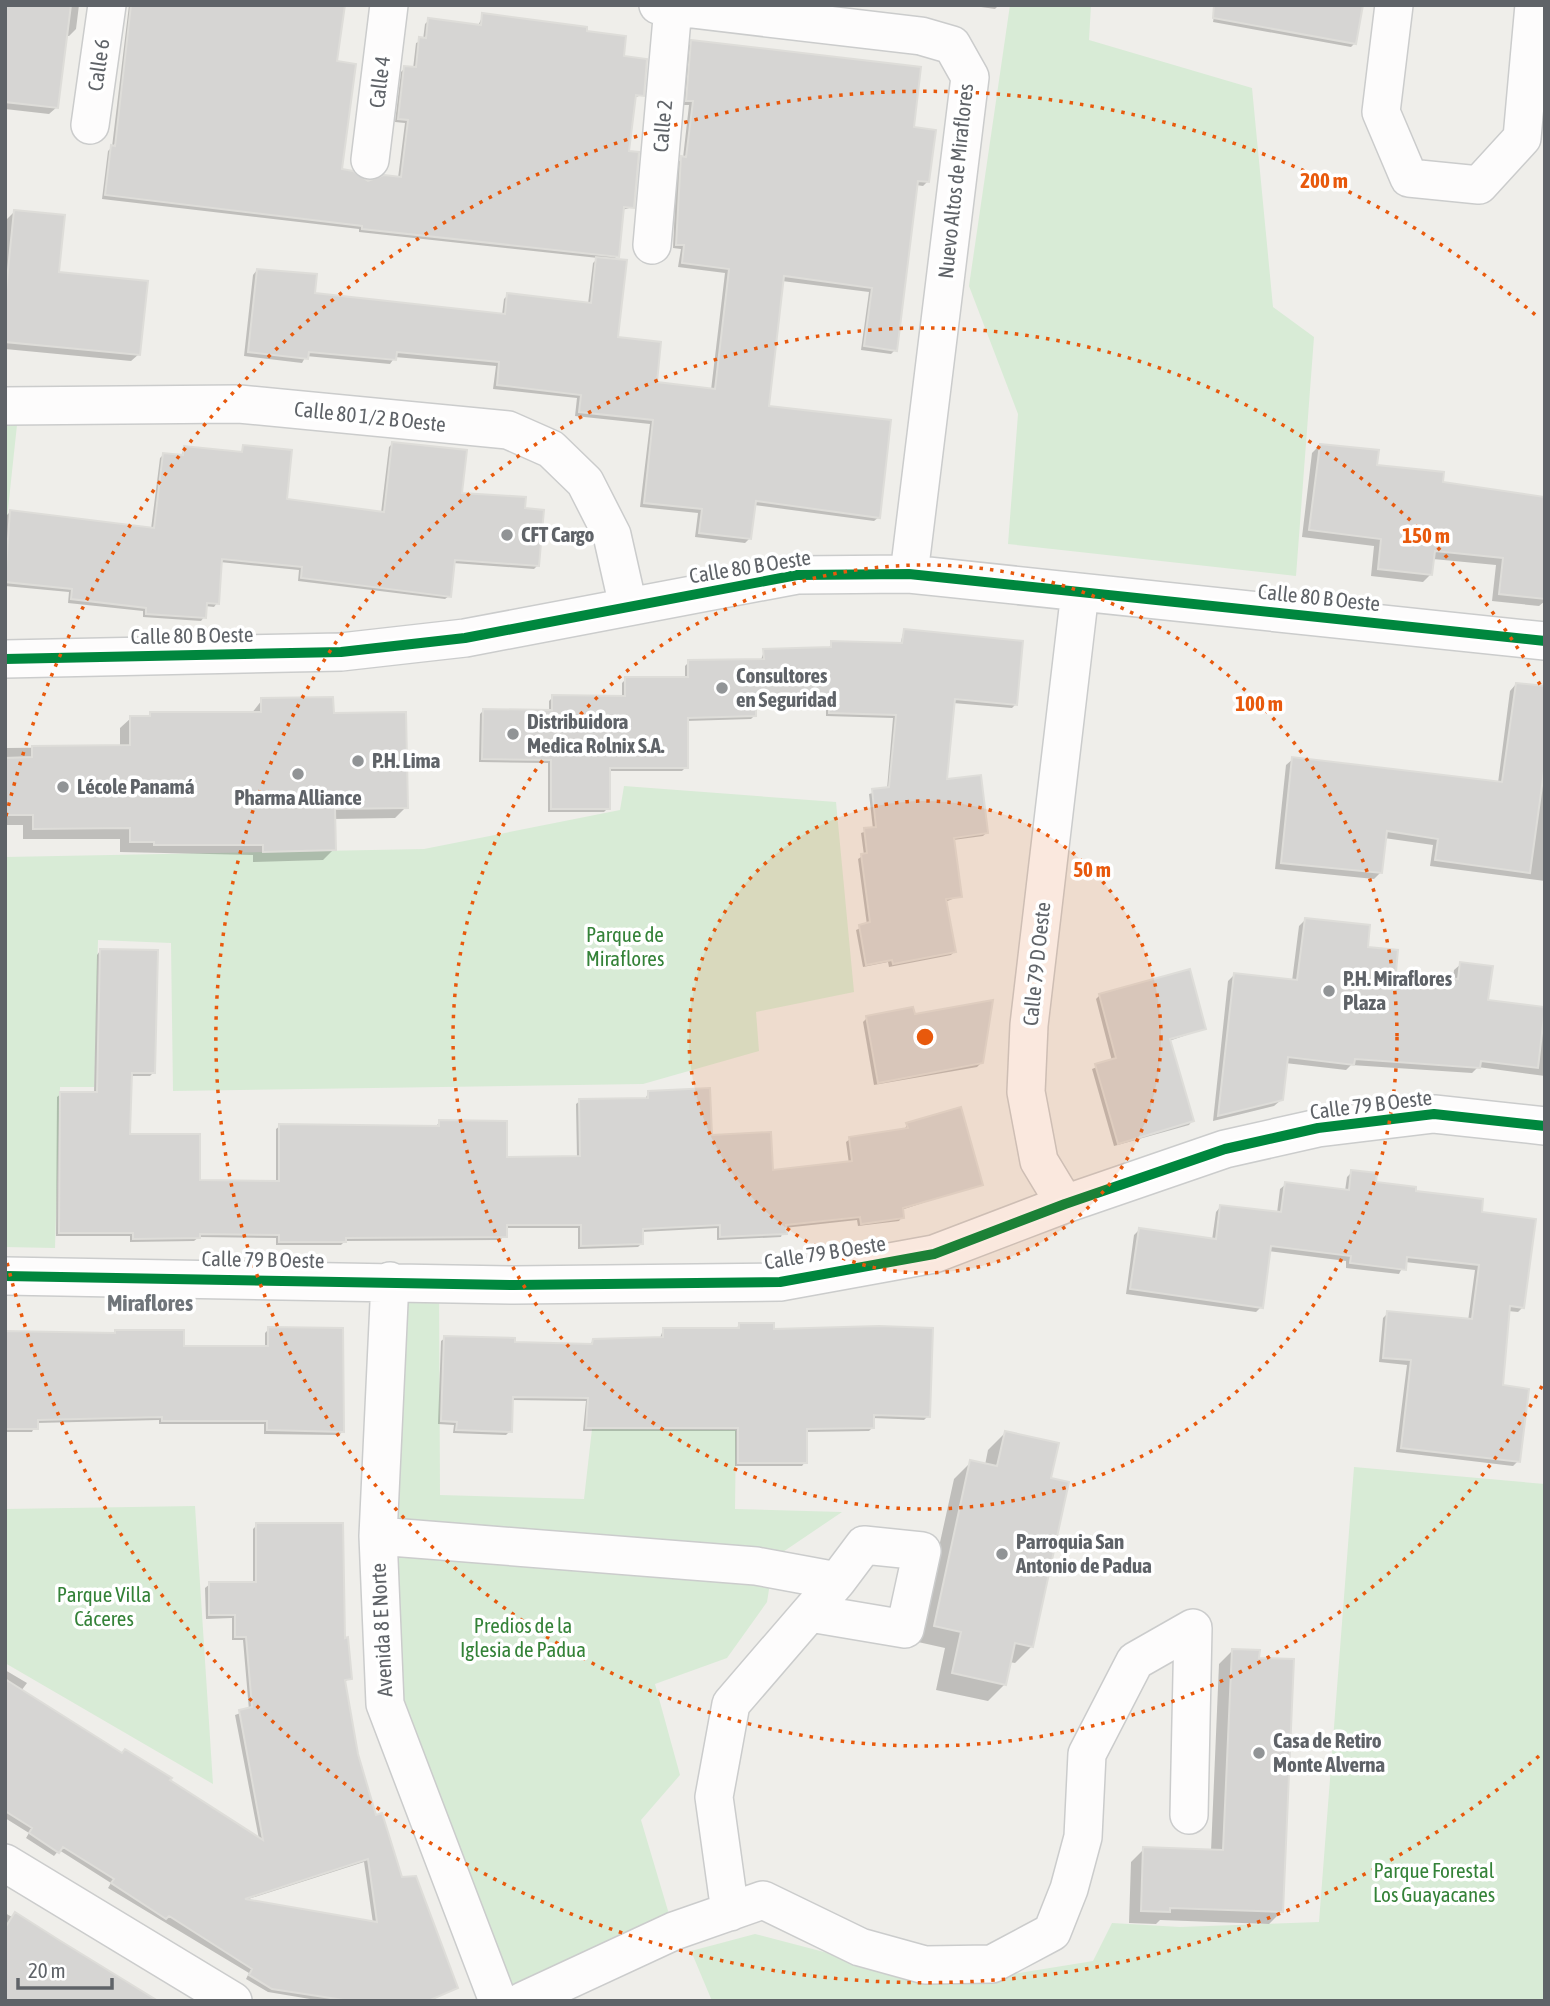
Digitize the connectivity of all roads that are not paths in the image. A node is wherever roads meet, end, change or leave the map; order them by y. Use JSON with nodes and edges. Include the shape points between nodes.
{"nodes":[{"id":1,"x":107,"y":5,"type":"edge"},
{"id":2,"x":389,"y":5,"type":"edge"},
{"id":3,"x":1394,"y":5,"type":"edge"},
{"id":4,"x":1534,"y":5,"type":"edge"},
{"id":5,"x":665,"y":6,"type":"edge"},
{"id":6,"x":923,"y":21,"type":"edge"},
{"id":7,"x":90,"y":125,"type":"dead end"},
{"id":8,"x":370,"y":159,"type":"dead end"},
{"id":9,"x":652,"y":245,"type":"dead end"},
{"id":10,"x":5,"y":406,"type":"edge"},
{"id":11,"x":909,"y":574,"type":"junction"},
{"id":12,"x":1080,"y":592,"type":"junction"},
{"id":13,"x":628,"y":606,"type":"junction"},
{"id":14,"x":1545,"y":641,"type":"edge"},
{"id":15,"x":5,"y":659,"type":"edge"},
{"id":16,"x":1545,"y":1126,"type":"edge"},
{"id":17,"x":1065,"y":1204,"type":"junction"},
{"id":18,"x":5,"y":1276,"type":"edge"},
{"id":19,"x":390,"y":1281,"type":"junction"},
{"id":20,"x":378,"y":1536,"type":"junction"},
{"id":21,"x":837,"y":1581,"type":"junction"},
{"id":22,"x":810,"y":1613,"type":"junction"},
{"id":23,"x":1189,"y":1815,"type":"dead end"},
{"id":24,"x":5,"y":1863,"type":"edge"},
{"id":25,"x":730,"y":1912,"type":"junction"},
{"id":26,"x":233,"y":2001,"type":"edge"},
{"id":27,"x":498,"y":2001,"type":"edge"},
{"id":28,"x":523,"y":2001,"type":"edge"}],
"edges":[{"from":1,"to":7,"type":"street","name":"Calle 6"},
{"from":2,"to":8,"type":"street","name":"Calle 4"},
{"from":3,"to":4,"type":"street","via":[[1381,112],[1409,178],[1479,185],[1522,138]]},
{"from":5,"to":6,"type":"street","name":"Nuevo Altos de Miraflores"},
{"from":5,"to":9,"type":"street","name":"Calle 2"},
{"from":6,"to":11,"type":"street","name":"Nuevo Altos de Miraflores","via":[[952,46],[970,77]]},
{"from":10,"to":13,"type":"street","name":"Calle 80 1/2 B Oeste","via":[[239,404],[508,430],[551,449],[585,482],[612,535]]},
{"from":11,"to":12,"type":"street","name":"Calle 80 B Oeste"},
{"from":11,"to":13,"type":"street","name":"Calle 80 B Oeste","via":[[797,575]]},
{"from":12,"to":14,"type":"street","name":"Calle 80 B Oeste"},
{"from":12,"to":17,"type":"street","name":"Calle 79 D Oeste","via":[[1029,1025],[1026,1092],[1040,1161]]},
{"from":13,"to":15,"type":"street","name":"Calle 80 B Oeste","via":[[465,638],[341,652]]},
{"from":16,"to":17,"type":"street","name":"Calle 79 B Oeste","via":[[1434,1115],[1318,1128],[1225,1149]]},
{"from":17,"to":19,"type":"street","name":"Calle 79 B Oeste","via":[[934,1254],[780,1282],[514,1285]]},
{"from":18,"to":19,"type":"street","name":"Calle 79 B Oeste"},
{"from":19,"to":20,"type":"street","name":"Avenida 8 E Norte"},
{"from":20,"to":21,"type":"street","via":[[756,1566]]},
{"from":20,"to":27,"type":"street","name":"Avenida 8 E Norte","via":[[385,1704]]},
{"from":21,"to":22,"type":"street"},
{"from":21,"to":22,"type":"street","via":[[864,1545],[922,1551],[905,1629]]},
{"from":22,"to":25,"type":"street","via":[[731,1704],[714,1797]]},
{"from":23,"to":25,"type":"street","via":[[1193,1628],[1135,1661],[1087,1754],[1083,1837],[1052,1931],[992,1964],[925,1965],[860,1947],[763,1900]]},
{"from":24,"to":26,"type":"street"},
{"from":25,"to":28,"type":"street","via":[[674,1931]]}]}
